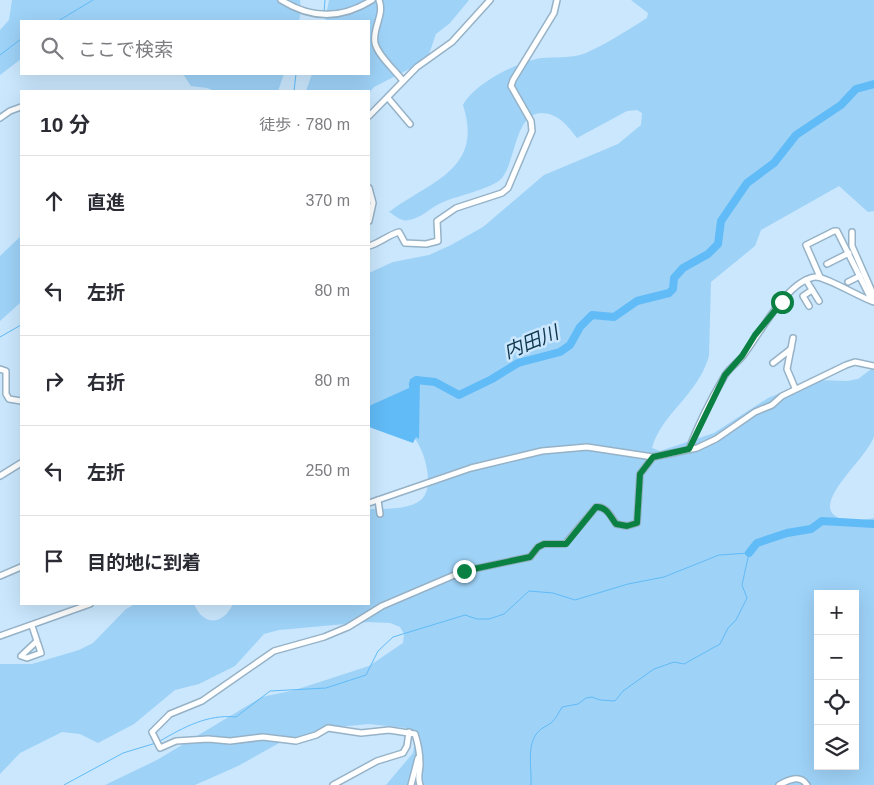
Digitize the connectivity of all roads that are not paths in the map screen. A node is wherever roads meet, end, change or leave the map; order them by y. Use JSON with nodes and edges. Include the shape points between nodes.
{"nodes":[{"id":1,"x":281,"y":0,"type":"edge"},
{"id":2,"x":372,"y":0,"type":"edge"},
{"id":3,"x":379,"y":0,"type":"edge"},
{"id":4,"x":490,"y":0,"type":"edge"},
{"id":5,"x":557,"y":0,"type":"edge"},
{"id":6,"x":403,"y":81,"type":"junction"},
{"id":7,"x":388,"y":98,"type":"junction"},
{"id":8,"x":20,"y":107,"type":"edge"},
{"id":9,"x":370,"y":115,"type":"edge"},
{"id":10,"x":0,"y":118,"type":"edge"},
{"id":11,"x":410,"y":124,"type":"dead end"},
{"id":12,"x":370,"y":192,"type":"edge"},
{"id":13,"x":370,"y":216,"type":"edge"},
{"id":14,"x":852,"y":232,"type":"dead end"},
{"id":15,"x":405,"y":243,"type":"junction"},
{"id":16,"x":370,"y":246,"type":"edge"},
{"id":17,"x":405,"y":249,"type":"dead end"},
{"id":18,"x":849,"y":253,"type":"junction"},
{"id":19,"x":827,"y":264,"type":"dead end"},
{"id":20,"x":860,"y":276,"type":"junction"},
{"id":21,"x":820,"y":277,"type":"junction"},
{"id":22,"x":806,"y":280,"type":"junction"},
{"id":23,"x":848,"y":282,"type":"dead end"},
{"id":24,"x":812,"y":290,"type":"junction"},
{"id":25,"x":874,"y":300,"type":"edge"},
{"id":26,"x":820,"y":301,"type":"dead end"},
{"id":27,"x":809,"y":306,"type":"dead end"},
{"id":28,"x":794,"y":338,"type":"dead end"},
{"id":29,"x":791,"y":349,"type":"junction"},
{"id":30,"x":773,"y":363,"type":"dead end"},
{"id":31,"x":874,"y":366,"type":"edge"},
{"id":32,"x":0,"y":369,"type":"edge"},
{"id":33,"x":795,"y":388,"type":"junction"},
{"id":34,"x":20,"y":401,"type":"edge"},
{"id":35,"x":689,"y":449,"type":"junction"},
{"id":36,"x":653,"y":457,"type":"junction"},
{"id":37,"x":20,"y":464,"type":"edge"},
{"id":38,"x":0,"y":476,"type":"edge"},
{"id":39,"x":378,"y":500,"type":"junction"},
{"id":40,"x":370,"y":503,"type":"edge"},
{"id":41,"x":380,"y":514,"type":"dead end"},
{"id":42,"x":20,"y":567,"type":"edge"},
{"id":43,"x":0,"y":576,"type":"edge"},
{"id":44,"x":87,"y":605,"type":"edge"},
{"id":45,"x":32,"y":626,"type":"junction"},
{"id":46,"x":0,"y":636,"type":"edge"},
{"id":47,"x":37,"y":641,"type":"junction"},
{"id":48,"x":409,"y":732,"type":"junction"},
{"id":49,"x":420,"y":755,"type":"junction"},
{"id":50,"x":333,"y":785,"type":"edge"},
{"id":51,"x":411,"y":785,"type":"edge"},
{"id":52,"x":420,"y":785,"type":"edge"},
{"id":53,"x":778,"y":785,"type":"edge"},
{"id":54,"x":807,"y":785,"type":"edge"}],
"edges":[{"from":1,"to":2,"type":"street","via":[[322,15],[360,8]]},
{"from":3,"to":6,"type":"street","via":[[377,49]]},
{"from":4,"to":6,"type":"street","via":[[452,42]]},
{"from":5,"to":15,"type":"street","via":[[554,13],[511,86],[532,121],[532,131],[508,188],[448,213],[437,221],[438,241]]},
{"from":6,"to":7,"type":"street"},
{"from":7,"to":9,"type":"street"},
{"from":7,"to":11,"type":"street"},
{"from":8,"to":10,"type":"street"},
{"from":12,"to":13,"type":"street","via":[[373,203]]},
{"from":14,"to":25,"type":"street","via":[[852,246]]},
{"from":15,"to":16,"type":"street","via":[[399,232]]},
{"from":15,"to":17,"type":"street"},
{"from":18,"to":19,"type":"street"},
{"from":18,"to":20,"type":"street"},
{"from":18,"to":21,"type":"street","via":[[838,231],[806,245]]},
{"from":20,"to":23,"type":"street"},
{"from":20,"to":25,"type":"street"},
{"from":21,"to":22,"type":"street"},
{"from":21,"to":25,"type":"street"},
{"from":22,"to":24,"type":"street"},
{"from":22,"to":35,"type":"street","via":[[786,296],[725,375]]},
{"from":24,"to":26,"type":"street"},
{"from":24,"to":27,"type":"street","via":[[803,296]]},
{"from":28,"to":29,"type":"street"},
{"from":29,"to":30,"type":"street"},
{"from":29,"to":33,"type":"street","via":[[787,369]]},
{"from":31,"to":33,"type":"street","via":[[855,362]]},
{"from":32,"to":34,"type":"street","via":[[6,371],[6,394]]},
{"from":33,"to":35,"type":"street","via":[[706,444]]},
{"from":35,"to":36,"type":"street"},
{"from":36,"to":39,"type":"street","via":[[587,447],[542,451],[471,468]]},
{"from":36,"to":48,"type":"street","via":[[640,474],[637,523],[627,526],[616,524],[606,510],[596,507],[566,544],[544,544],[530,557],[464,571],[382,606],[348,628],[274,651],[202,701],[170,714],[153,734],[160,748],[176,741],[263,737],[296,741],[328,728],[361,733]]},
{"from":37,"to":38,"type":"street"},
{"from":39,"to":40,"type":"street"},
{"from":39,"to":41,"type":"street"},
{"from":42,"to":43,"type":"street"},
{"from":44,"to":45,"type":"street"},
{"from":45,"to":46,"type":"street"},
{"from":45,"to":47,"type":"street"},
{"from":47,"to":47,"type":"street","via":[[19,658],[41,653]]},
{"from":48,"to":49,"type":"street","via":[[415,734]]},
{"from":48,"to":50,"type":"street","via":[[403,753],[377,761]]},
{"from":49,"to":51,"type":"street"},
{"from":49,"to":52,"type":"street","via":[[417,777]]},
{"from":53,"to":54,"type":"street","via":[[798,778]]}]}
